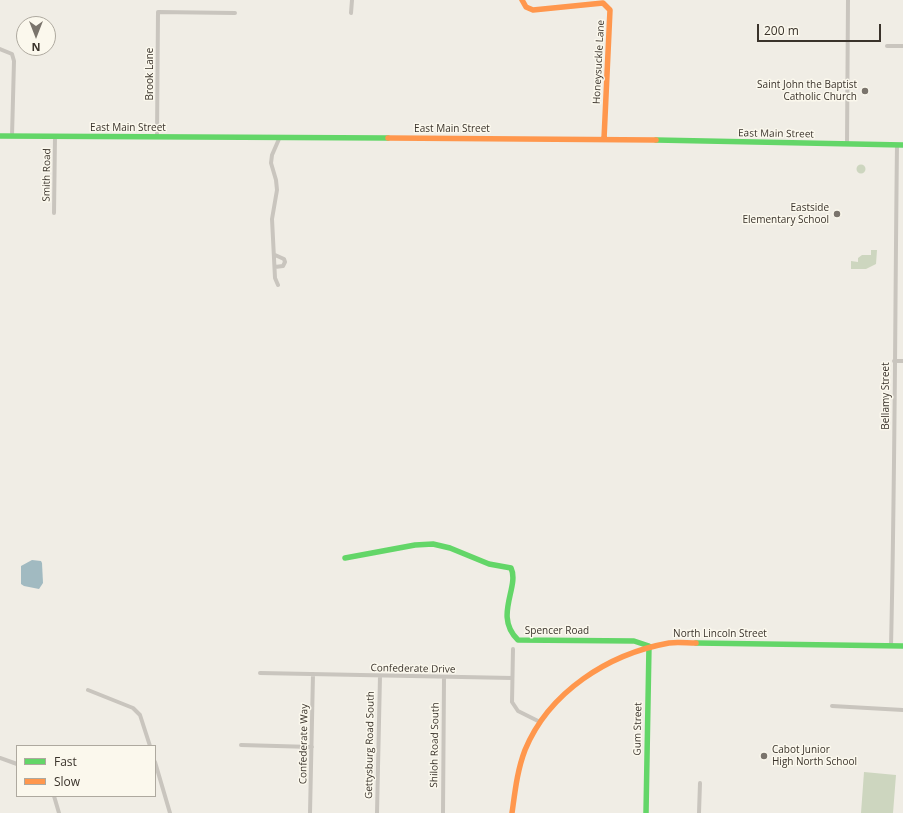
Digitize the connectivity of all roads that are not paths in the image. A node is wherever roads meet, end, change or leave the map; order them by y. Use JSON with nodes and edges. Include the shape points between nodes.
{"nodes":[{"id":1,"x":352,"y":0,"type":"edge"},
{"id":2,"x":522,"y":0,"type":"edge"},
{"id":3,"x":848,"y":0,"type":"edge"},
{"id":4,"x":603,"y":1,"type":"edge"},
{"id":5,"x":234,"y":13,"type":"dead end"},
{"id":6,"x":351,"y":13,"type":"dead end"},
{"id":7,"x":887,"y":46,"type":"dead end"},
{"id":8,"x":903,"y":46,"type":"edge"},
{"id":9,"x":0,"y":49,"type":"edge"},
{"id":10,"x":0,"y":136,"type":"edge"},
{"id":11,"x":12,"y":136,"type":"junction"},
{"id":12,"x":55,"y":137,"type":"junction"},
{"id":13,"x":157,"y":137,"type":"junction"},
{"id":14,"x":279,"y":139,"type":"junction"},
{"id":15,"x":604,"y":139,"type":"junction"},
{"id":16,"x":847,"y":144,"type":"junction"},
{"id":17,"x":900,"y":145,"type":"edge"},
{"id":18,"x":54,"y":213,"type":"dead end"},
{"id":19,"x":275,"y":256,"type":"junction"},
{"id":20,"x":275,"y":267,"type":"junction"},
{"id":21,"x":278,"y":285,"type":"dead end"},
{"id":22,"x":894,"y":361,"type":"junction"},
{"id":23,"x":903,"y":361,"type":"edge"},
{"id":24,"x":345,"y":558,"type":"dead end"},
{"id":25,"x":649,"y":646,"type":"junction"},
{"id":26,"x":891,"y":646,"type":"junction"},
{"id":27,"x":903,"y":646,"type":"edge"},
{"id":28,"x":513,"y":649,"type":"dead end"},
{"id":29,"x":260,"y":673,"type":"dead end"},
{"id":30,"x":312,"y":674,"type":"junction"},
{"id":31,"x":380,"y":676,"type":"junction"},
{"id":32,"x":444,"y":678,"type":"junction"},
{"id":33,"x":512,"y":678,"type":"junction"},
{"id":34,"x":88,"y":690,"type":"dead end"},
{"id":35,"x":832,"y":706,"type":"dead end"},
{"id":36,"x":903,"y":710,"type":"edge"},
{"id":37,"x":540,"y":722,"type":"junction"},
{"id":38,"x":150,"y":745,"type":"edge"},
{"id":39,"x":241,"y":745,"type":"dead end"},
{"id":40,"x":312,"y":747,"type":"junction"},
{"id":41,"x":0,"y":758,"type":"edge"},
{"id":42,"x":16,"y":764,"type":"edge"},
{"id":43,"x":156,"y":765,"type":"edge"},
{"id":44,"x":700,"y":783,"type":"dead end"},
{"id":45,"x":54,"y":797,"type":"edge"},
{"id":46,"x":59,"y":813,"type":"edge"},
{"id":47,"x":170,"y":813,"type":"edge"},
{"id":48,"x":310,"y":813,"type":"edge"},
{"id":49,"x":377,"y":813,"type":"edge"},
{"id":50,"x":443,"y":813,"type":"edge"},
{"id":51,"x":512,"y":813,"type":"edge"},
{"id":52,"x":646,"y":813,"type":"edge"},
{"id":53,"x":699,"y":813,"type":"edge"}],
"edges":[{"from":1,"to":6,"type":"street"},
{"from":2,"to":4,"type":"street","name":"Honeysuckle Lane","via":[[526,7],[533,10]]},
{"from":3,"to":16,"type":"street"},
{"from":4,"to":15,"type":"street","name":"Honeysuckle Lane","via":[[610,10]]},
{"from":5,"to":13,"type":"street","name":"Brook Lane","via":[[158,12]]},
{"from":7,"to":8,"type":"street"},
{"from":9,"to":11,"type":"street","via":[[12,54],[14,61]]},
{"from":10,"to":11,"type":"street","name":"East Main Street"},
{"from":11,"to":12,"type":"street","name":"East Main Street"},
{"from":12,"to":13,"type":"street","name":"East Main Street"},
{"from":12,"to":18,"type":"street","name":"Smith Road"},
{"from":13,"to":14,"type":"street","name":"East Main Street"},
{"from":14,"to":15,"type":"street","name":"East Main Street"},
{"from":14,"to":19,"type":"street","via":[[271,163],[276,185],[272,219]]},
{"from":15,"to":16,"type":"street","name":"East Main Street"},
{"from":16,"to":17,"type":"street","name":"East Main Street"},
{"from":17,"to":22,"type":"street","name":"Bellamy Street"},
{"from":19,"to":20,"type":"street"},
{"from":19,"to":20,"type":"street","via":[[284,259],[285,262],[283,266]]},
{"from":20,"to":21,"type":"street"},
{"from":22,"to":23,"type":"street"},
{"from":22,"to":26,"type":"street","name":"Bellamy Street"},
{"from":24,"to":25,"type":"street","name":"Spencer Road","via":[[419,544],[434,544],[490,565],[510,568],[514,574],[508,596],[509,622],[510,630],[518,640],[634,641]]},
{"from":25,"to":26,"type":"street","name":"North Lincoln Street","via":[[692,642]]},
{"from":25,"to":37,"type":"street","name":"North Lincoln Street","via":[[611,660],[589,673],[565,692]]},
{"from":25,"to":52,"type":"street","name":"Gum Street"},
{"from":26,"to":27,"type":"street","name":"North Lincoln Street"},
{"from":28,"to":33,"type":"street"},
{"from":29,"to":30,"type":"street","name":"Confederate Drive"},
{"from":30,"to":31,"type":"street","name":"Confederate Drive"},
{"from":30,"to":40,"type":"street","name":"Confederate Way"},
{"from":31,"to":32,"type":"street","name":"Confederate Drive"},
{"from":31,"to":49,"type":"street","name":"Gettysburg Road South"},
{"from":32,"to":33,"type":"street","name":"Confederate Drive"},
{"from":32,"to":50,"type":"street","name":"Shiloh Road South"},
{"from":33,"to":37,"type":"street","via":[[512,702],[515,707]]},
{"from":34,"to":38,"type":"street","via":[[133,708],[141,719]]},
{"from":35,"to":36,"type":"street"},
{"from":37,"to":51,"type":"street","name":"North Lincoln Street","via":[[521,761]]},
{"from":39,"to":40,"type":"street"},
{"from":40,"to":48,"type":"street","name":"Confederate Way"},
{"from":41,"to":42,"type":"street"},
{"from":43,"to":47,"type":"street"},
{"from":44,"to":53,"type":"street"},
{"from":45,"to":46,"type":"street"}]}
